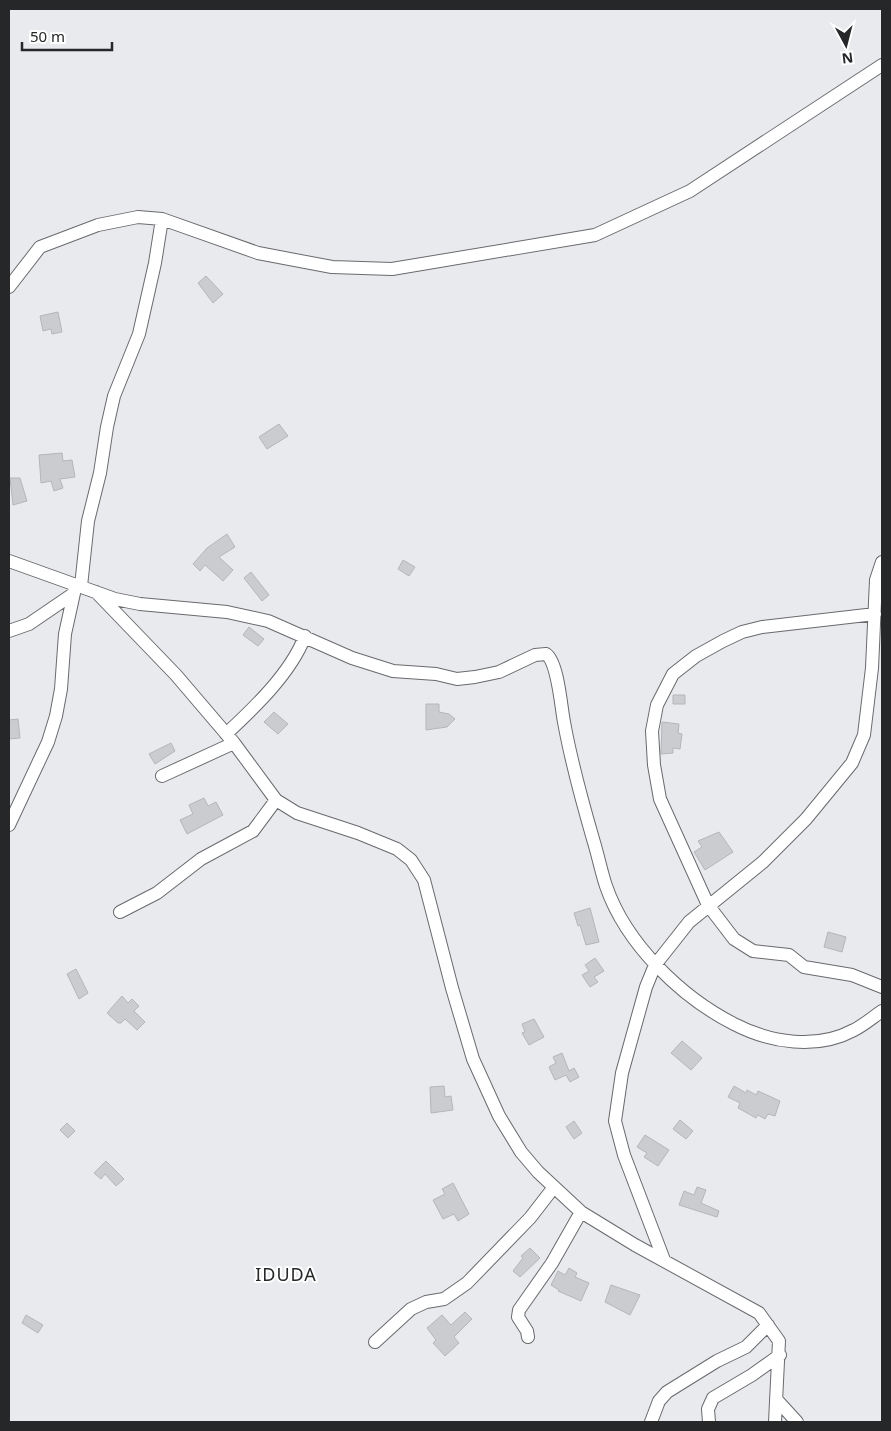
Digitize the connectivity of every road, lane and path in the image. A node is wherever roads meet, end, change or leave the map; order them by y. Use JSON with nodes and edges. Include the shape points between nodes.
{"nodes":[{"id":1,"x":882,"y":65,"type":"edge"},
{"id":2,"x":162,"y":219,"type":"junction"},
{"id":3,"x":9,"y":288,"type":"edge"},
{"id":4,"x":9,"y":561,"type":"edge"},
{"id":5,"x":882,"y":562,"type":"edge"},
{"id":6,"x":77,"y":588,"type":"junction"},
{"id":7,"x":95,"y":591,"type":"junction"},
{"id":8,"x":875,"y":614,"type":"junction"},
{"id":9,"x":9,"y":631,"type":"edge"},
{"id":10,"x":305,"y":636,"type":"junction"},
{"id":11,"x":230,"y":739,"type":"junction"},
{"id":12,"x":162,"y":776,"type":"dead end"},
{"id":13,"x":276,"y":800,"type":"junction"},
{"id":14,"x":9,"y":825,"type":"edge"},
{"id":15,"x":708,"y":905,"type":"junction"},
{"id":16,"x":120,"y":912,"type":"dead end"},
{"id":17,"x":655,"y":965,"type":"junction"},
{"id":18,"x":882,"y":987,"type":"edge"},
{"id":19,"x":882,"y":1011,"type":"edge"},
{"id":20,"x":554,"y":1187,"type":"junction"},
{"id":21,"x":581,"y":1212,"type":"junction"},
{"id":22,"x":664,"y":1260,"type":"junction"},
{"id":23,"x":774,"y":1332,"type":"junction"},
{"id":24,"x":528,"y":1337,"type":"dead end"},
{"id":25,"x":375,"y":1342,"type":"dead end"},
{"id":26,"x":780,"y":1355,"type":"junction"},
{"id":27,"x":776,"y":1399,"type":"junction"},
{"id":28,"x":652,"y":1422,"type":"edge"},
{"id":29,"x":709,"y":1422,"type":"edge"},
{"id":30,"x":775,"y":1422,"type":"edge"},
{"id":31,"x":797,"y":1422,"type":"edge"}],
"edges":[{"from":1,"to":2,"type":"street","via":[[690,191],[582,238],[392,269],[340,268],[258,254]]},
{"from":2,"to":3,"type":"street","via":[[149,217],[98,225],[52,242],[36,252]]},
{"from":2,"to":6,"type":"street","via":[[139,334],[114,396]]},
{"from":4,"to":6,"type":"street"},
{"from":5,"to":8,"type":"street","via":[[876,580]]},
{"from":6,"to":7,"type":"street"},
{"from":6,"to":9,"type":"street","via":[[29,624]]},
{"from":6,"to":14,"type":"street","via":[[65,634],[56,716],[48,742]]},
{"from":7,"to":10,"type":"street","via":[[140,604],[227,612],[268,621]]},
{"from":7,"to":11,"type":"street","via":[[176,675]]},
{"from":8,"to":15,"type":"street","via":[[864,735],[852,763],[806,819],[763,862]]},
{"from":8,"to":15,"type":"street","via":[[742,632],[709,648],[672,674],[654,713],[652,730],[658,791]]},
{"from":10,"to":11,"type":"street","via":[[292,663],[250,710]]},
{"from":10,"to":17,"type":"street","via":[[352,658],[393,670],[457,679],[499,672],[535,654],[550,657],[582,800],[607,888],[642,950]]},
{"from":11,"to":12,"type":"street"},
{"from":11,"to":13,"type":"street"},
{"from":13,"to":16,"type":"street","via":[[253,831],[201,859],[157,893]]},
{"from":13,"to":20,"type":"street","via":[[297,813],[397,849],[419,870],[463,1028],[486,1088],[521,1152]]},
{"from":15,"to":17,"type":"street","via":[[689,922]]},
{"from":15,"to":18,"type":"street","via":[[741,945],[763,953],[789,955],[804,967],[852,975]]},
{"from":17,"to":19,"type":"street","via":[[709,1011],[740,1027],[776,1039],[817,1042],[836,1038]]},
{"from":17,"to":22,"type":"street","via":[[622,1073],[615,1122],[627,1164]]},
{"from":20,"to":21,"type":"street"},
{"from":20,"to":25,"type":"street","via":[[530,1218],[467,1283],[444,1299],[410,1309]]},
{"from":21,"to":22,"type":"street"},
{"from":21,"to":24,"type":"street","via":[[552,1263],[519,1310],[518,1317]]},
{"from":22,"to":23,"type":"street","via":[[759,1314]]},
{"from":23,"to":26,"type":"street"},
{"from":23,"to":28,"type":"street","via":[[717,1360],[667,1392]]},
{"from":26,"to":27,"type":"street"},
{"from":26,"to":29,"type":"street","via":[[713,1398],[708,1409]]},
{"from":27,"to":30,"type":"street"},
{"from":27,"to":31,"type":"street"}]}
